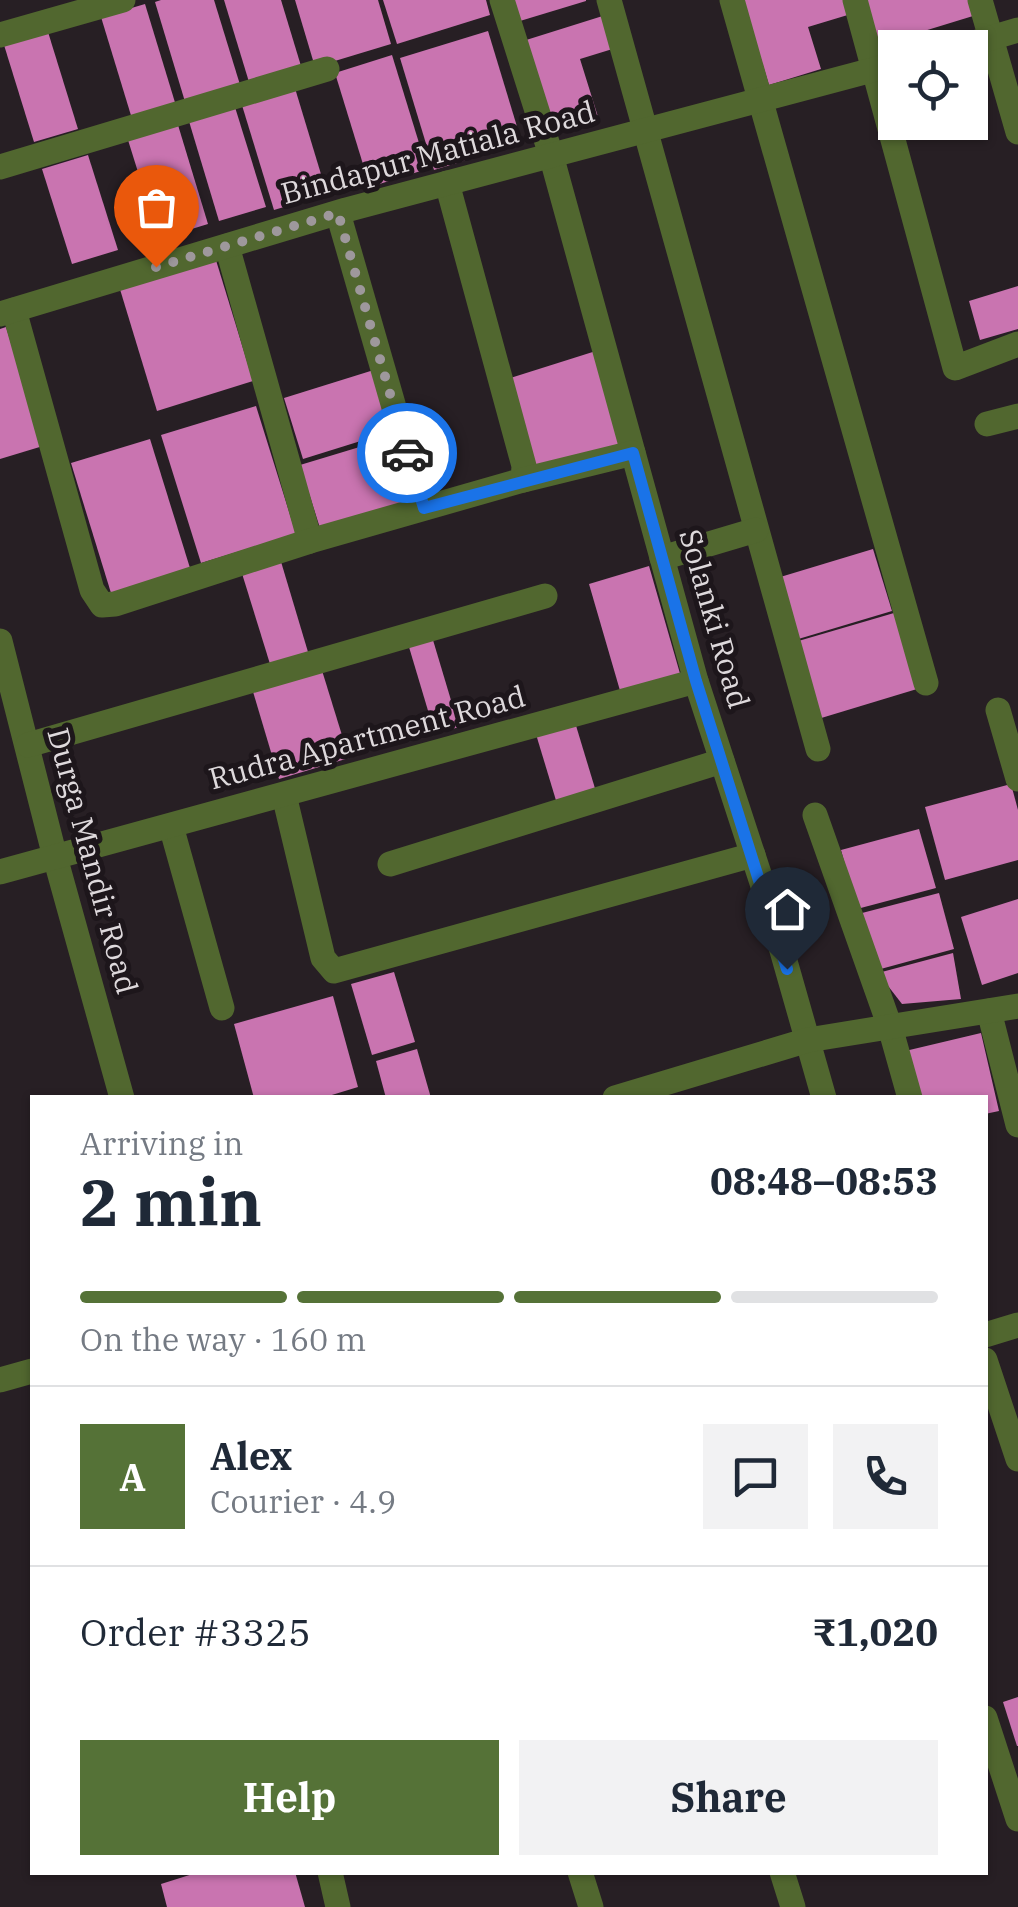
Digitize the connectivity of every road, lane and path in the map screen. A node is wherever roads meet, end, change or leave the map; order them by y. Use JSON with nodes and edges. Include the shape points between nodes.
{"nodes":[{"id":1,"x":123,"y":0,"type":"edge"},
{"id":2,"x":502,"y":0,"type":"edge"},
{"id":3,"x":609,"y":0,"type":"edge"},
{"id":4,"x":732,"y":0,"type":"edge"},
{"id":5,"x":855,"y":0,"type":"edge"},
{"id":6,"x":980,"y":0,"type":"edge"},
{"id":7,"x":1018,"y":30,"type":"edge"},
{"id":8,"x":0,"y":35,"type":"edge"},
{"id":9,"x":991,"y":38,"type":"junction"},
{"id":10,"x":988,"y":39,"type":"edge"},
{"id":11,"x":878,"y":51,"type":"edge"},
{"id":12,"x":327,"y":69,"type":"dead end"},
{"id":13,"x":878,"y":69,"type":"edge"},
{"id":14,"x":760,"y":100,"type":"junction"},
{"id":15,"x":646,"y":131,"type":"junction"},
{"id":16,"x":1018,"y":132,"type":"edge"},
{"id":17,"x":902,"y":140,"type":"edge"},
{"id":18,"x":551,"y":156,"type":"junction"},
{"id":19,"x":0,"y":167,"type":"edge"},
{"id":20,"x":447,"y":183,"type":"junction"},
{"id":21,"x":338,"y":213,"type":"junction"},
{"id":22,"x":227,"y":246,"type":"junction"},
{"id":23,"x":7,"y":312,"type":"edge"},
{"id":24,"x":1018,"y":344,"type":"edge"},
{"id":25,"x":1018,"y":416,"type":"edge"},
{"id":26,"x":987,"y":424,"type":"dead end"},
{"id":27,"x":633,"y":453,"type":"junction"},
{"id":28,"x":523,"y":480,"type":"junction"},
{"id":29,"x":424,"y":508,"type":"junction"},
{"id":30,"x":756,"y":530,"type":"junction"},
{"id":31,"x":310,"y":541,"type":"junction"},
{"id":32,"x":662,"y":558,"type":"junction"},
{"id":33,"x":545,"y":596,"type":"dead end"},
{"id":34,"x":0,"y":641,"type":"edge"},
{"id":35,"x":696,"y":681,"type":"junction"},
{"id":36,"x":926,"y":683,"type":"dead end"},
{"id":37,"x":998,"y":710,"type":"dead end"},
{"id":38,"x":28,"y":745,"type":"junction"},
{"id":39,"x":818,"y":750,"type":"dead end"},
{"id":40,"x":722,"y":762,"type":"junction"},
{"id":41,"x":1018,"y":779,"type":"edge"},
{"id":42,"x":284,"y":795,"type":"junction"},
{"id":43,"x":815,"y":815,"type":"dead end"},
{"id":44,"x":170,"y":826,"type":"junction"},
{"id":45,"x":752,"y":854,"type":"junction"},
{"id":46,"x":55,"y":858,"type":"junction"},
{"id":47,"x":390,"y":864,"type":"dead end"},
{"id":48,"x":0,"y":872,"type":"edge"},
{"id":49,"x":1018,"y":1006,"type":"edge"},
{"id":50,"x":222,"y":1008,"type":"dead end"},
{"id":51,"x":989,"y":1011,"type":"junction"},
{"id":52,"x":890,"y":1026,"type":"junction"},
{"id":53,"x":808,"y":1040,"type":"junction"},
{"id":54,"x":121,"y":1095,"type":"edge"},
{"id":55,"x":632,"y":1095,"type":"edge"},
{"id":56,"x":823,"y":1095,"type":"edge"},
{"id":57,"x":909,"y":1095,"type":"edge"},
{"id":58,"x":1018,"y":1125,"type":"edge"},
{"id":59,"x":1018,"y":1325,"type":"edge"},
{"id":60,"x":988,"y":1335,"type":"edge"},
{"id":61,"x":988,"y":1369,"type":"edge"},
{"id":62,"x":30,"y":1372,"type":"edge"},
{"id":63,"x":0,"y":1380,"type":"edge"},
{"id":64,"x":1018,"y":1459,"type":"edge"},
{"id":65,"x":988,"y":1727,"type":"edge"},
{"id":66,"x":1018,"y":1820,"type":"edge"},
{"id":67,"x":331,"y":1875,"type":"edge"},
{"id":68,"x":581,"y":1875,"type":"edge"},
{"id":69,"x":783,"y":1875,"type":"edge"},
{"id":70,"x":338,"y":1907,"type":"edge"},
{"id":71,"x":591,"y":1907,"type":"edge"},
{"id":72,"x":793,"y":1907,"type":"edge"}],
"edges":[{"from":1,"to":8,"type":"street"},
{"from":2,"to":18,"type":"street","name":"Solanki Road"},
{"from":3,"to":15,"type":"street"},
{"from":4,"to":14,"type":"street"},
{"from":5,"to":11,"type":"street"},
{"from":6,"to":9,"type":"street"},
{"from":7,"to":9,"type":"street"},
{"from":9,"to":10,"type":"street"},
{"from":9,"to":16,"type":"street"},
{"from":12,"to":19,"type":"street"},
{"from":13,"to":14,"type":"street","name":"Bindapur Matiala Road"},
{"from":14,"to":15,"type":"street","name":"Bindapur Matiala Road"},
{"from":14,"to":36,"type":"street"},
{"from":15,"to":18,"type":"street","name":"Bindapur Matiala Road"},
{"from":15,"to":30,"type":"street"},
{"from":17,"to":24,"type":"street","via":[[955,368]]},
{"from":18,"to":20,"type":"street","name":"Bindapur Matiala Road"},
{"from":18,"to":27,"type":"street","name":"Solanki Road"},
{"from":20,"to":21,"type":"street","name":"Bindapur Matiala Road"},
{"from":20,"to":28,"type":"street"},
{"from":21,"to":22,"type":"street","name":"Bindapur Matiala Road"},
{"from":21,"to":29,"type":"street"},
{"from":22,"to":23,"type":"street","name":"Bindapur Matiala Road"},
{"from":22,"to":31,"type":"street"},
{"from":23,"to":31,"type":"street","via":[[102,605]]},
{"from":25,"to":26,"type":"street"},
{"from":27,"to":28,"type":"street"},
{"from":27,"to":32,"type":"street","name":"Solanki Road"},
{"from":28,"to":29,"type":"street"},
{"from":29,"to":31,"type":"street"},
{"from":30,"to":32,"type":"street"},
{"from":30,"to":39,"type":"street"},
{"from":32,"to":35,"type":"street","name":"Solanki Road"},
{"from":33,"to":38,"type":"street"},
{"from":34,"to":38,"type":"street","name":"Durga Mandir Road"},
{"from":35,"to":40,"type":"street","name":"Solanki Road"},
{"from":35,"to":42,"type":"street","name":"Rudra Apartment Road"},
{"from":37,"to":41,"type":"street"},
{"from":38,"to":46,"type":"street","name":"Durga Mandir Road"},
{"from":40,"to":45,"type":"street","name":"Solanki Road"},
{"from":40,"to":47,"type":"street"},
{"from":42,"to":44,"type":"street","name":"Rudra Apartment Road"},
{"from":42,"to":45,"type":"street","via":[[323,958],[334,971]]},
{"from":43,"to":52,"type":"street"},
{"from":44,"to":46,"type":"street","name":"Rudra Apartment Road"},
{"from":44,"to":50,"type":"street"},
{"from":45,"to":53,"type":"street","name":"Solanki Road"},
{"from":46,"to":48,"type":"street","name":"Rudra Apartment Road"},
{"from":46,"to":54,"type":"street","name":"Durga Mandir Road"},
{"from":49,"to":51,"type":"street"},
{"from":51,"to":52,"type":"street"},
{"from":51,"to":58,"type":"street"},
{"from":52,"to":53,"type":"street"},
{"from":52,"to":57,"type":"street"},
{"from":53,"to":55,"type":"street"},
{"from":53,"to":56,"type":"street","name":"Solanki Road"},
{"from":59,"to":60,"type":"street"},
{"from":61,"to":64,"type":"street"},
{"from":62,"to":63,"type":"street"},
{"from":65,"to":66,"type":"street"},
{"from":67,"to":70,"type":"street"},
{"from":68,"to":71,"type":"street"},
{"from":69,"to":72,"type":"street"}]}
